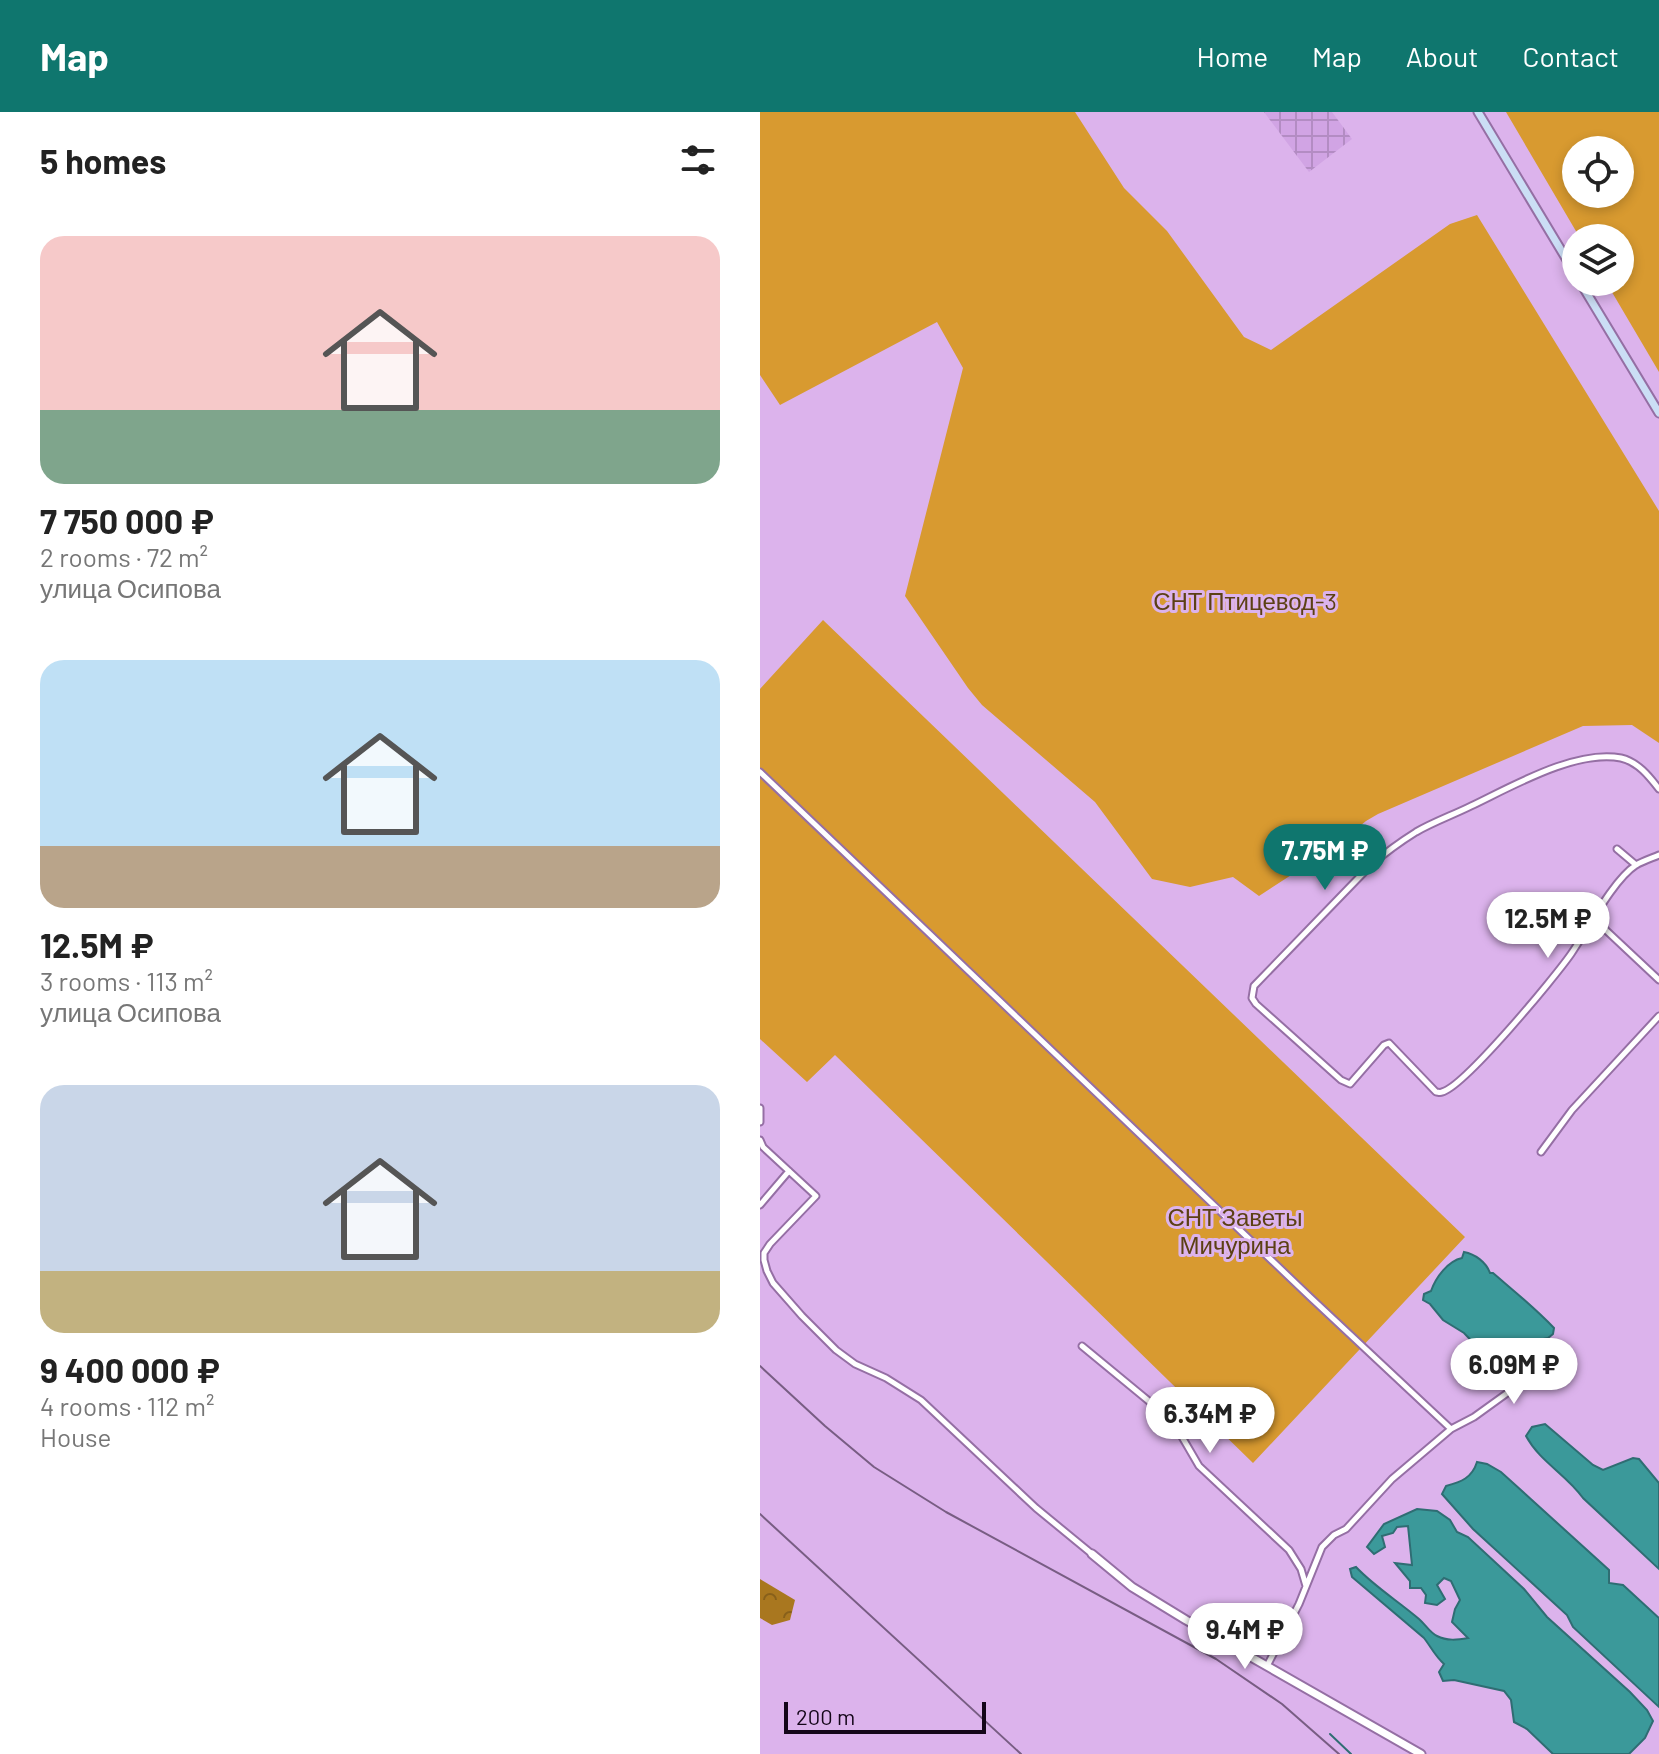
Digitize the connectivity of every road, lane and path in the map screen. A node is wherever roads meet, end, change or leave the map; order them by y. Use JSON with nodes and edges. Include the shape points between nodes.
{"nodes":[{"id":1,"x":1478,"y":112,"type":"edge"},
{"id":2,"x":1562,"y":252,"type":"edge"},
{"id":3,"x":1588,"y":296,"type":"edge"},
{"id":4,"x":1659,"y":413,"type":"edge"},
{"id":5,"x":760,"y":772,"type":"edge"},
{"id":6,"x":1659,"y":789,"type":"edge"},
{"id":7,"x":1617,"y":849,"type":"dead end"},
{"id":8,"x":1659,"y":855,"type":"edge"},
{"id":9,"x":1636,"y":865,"type":"junction"},
{"id":10,"x":1594,"y":919,"type":"junction"},
{"id":11,"x":1659,"y":980,"type":"edge"},
{"id":12,"x":1659,"y":1016,"type":"edge"},
{"id":13,"x":760,"y":1108,"type":"edge"},
{"id":14,"x":760,"y":1122,"type":"edge"},
{"id":15,"x":760,"y":1140,"type":"edge"},
{"id":16,"x":1541,"y":1152,"type":"dead end"},
{"id":17,"x":789,"y":1171,"type":"junction"},
{"id":18,"x":760,"y":1205,"type":"edge"},
{"id":19,"x":762,"y":1258,"type":"edge"},
{"id":20,"x":763,"y":1269,"type":"edge"},
{"id":21,"x":1082,"y":1346,"type":"dead end"},
{"id":22,"x":1560,"y":1355,"type":"dead end"},
{"id":23,"x":1451,"y":1429,"type":"junction"},
{"id":24,"x":1092,"y":1554,"type":"joint"},
{"id":25,"x":1306,"y":1587,"type":"junction"},
{"id":26,"x":1267,"y":1666,"type":"junction"},
{"id":27,"x":1421,"y":1754,"type":"edge"}],
"edges":[{"from":1,"to":2,"type":"main road"},
{"from":3,"to":4,"type":"main road"},
{"from":5,"to":23,"type":"street"},
{"from":6,"to":10,"type":"street","via":[[1625,759],[1577,761],[1424,828],[1371,865],[1254,986],[1252,998],[1341,1080],[1353,1082],[1389,1043],[1440,1093],[1465,1074],[1542,992]]},
{"from":7,"to":9,"type":"street"},
{"from":8,"to":9,"type":"street"},
{"from":9,"to":10,"type":"street"},
{"from":10,"to":11,"type":"street"},
{"from":12,"to":16,"type":"street","via":[[1572,1110]]},
{"from":13,"to":14,"type":"street"},
{"from":15,"to":17,"type":"street"},
{"from":17,"to":18,"type":"street"},
{"from":17,"to":19,"type":"street","via":[[816,1196]]},
{"from":19,"to":20,"type":"street"},
{"from":20,"to":24,"type":"street","via":[[836,1350],[921,1400]]},
{"from":21,"to":25,"type":"street","via":[[1178,1430],[1199,1466],[1289,1550]]},
{"from":22,"to":23,"type":"street"},
{"from":23,"to":25,"type":"street","via":[[1392,1479],[1346,1529],[1326,1541]]},
{"from":24,"to":26,"type":"street","via":[[1132,1587]]},
{"from":25,"to":26,"type":"street"},
{"from":26,"to":27,"type":"street"}]}
